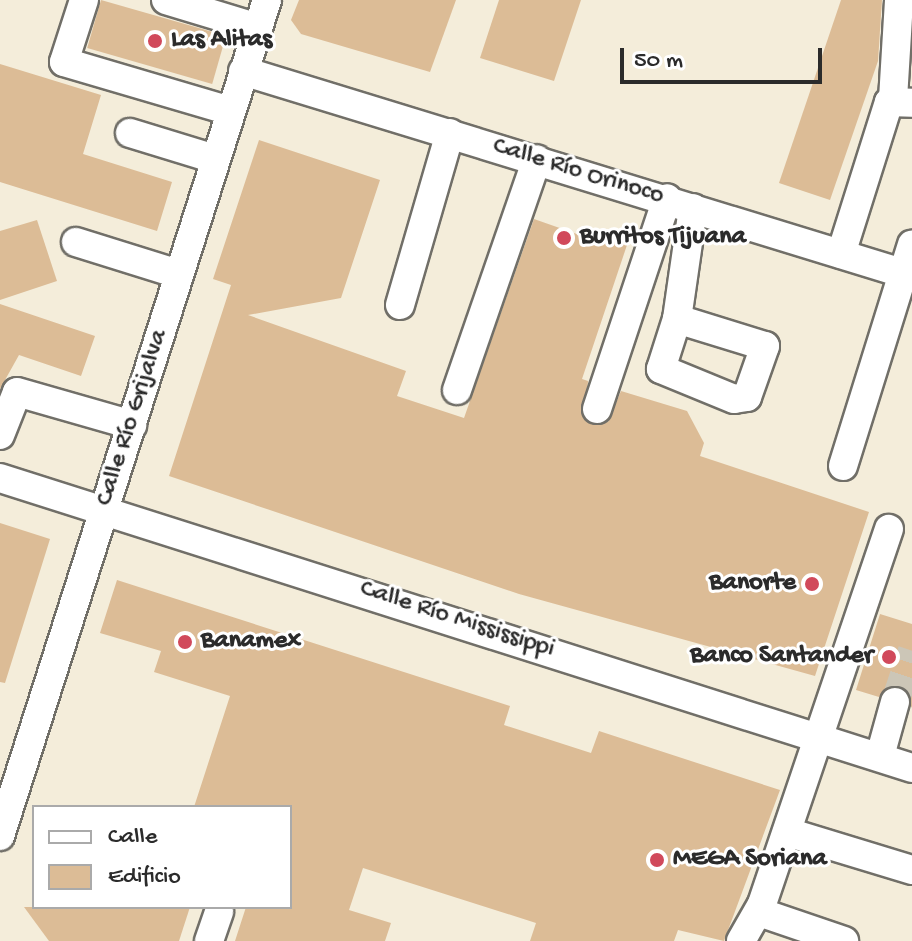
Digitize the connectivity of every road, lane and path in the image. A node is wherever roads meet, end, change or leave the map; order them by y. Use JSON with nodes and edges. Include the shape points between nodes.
{"nodes":[{"id":1,"x":84,"y":0,"type":"edge"},
{"id":2,"x":166,"y":0,"type":"edge"},
{"id":3,"x":267,"y":0,"type":"edge"},
{"id":4,"x":899,"y":0,"type":"edge"},
{"id":5,"x":258,"y":28,"type":"junction"},
{"id":6,"x":243,"y":71,"type":"junction"},
{"id":7,"x":902,"y":101,"type":"edge"},
{"id":8,"x":231,"y":111,"type":"junction"},
{"id":9,"x":130,"y":133,"type":"dead end"},
{"id":10,"x":450,"y":133,"type":"junction"},
{"id":11,"x":215,"y":159,"type":"junction"},
{"id":12,"x":537,"y":159,"type":"junction"},
{"id":13,"x":680,"y":203,"type":"junction"},
{"id":14,"x":76,"y":242,"type":"dead end"},
{"id":15,"x":912,"y":244,"type":"edge"},
{"id":16,"x":841,"y":254,"type":"junction"},
{"id":17,"x":179,"y":274,"type":"junction"},
{"id":18,"x":907,"y":275,"type":"edge"},
{"id":19,"x":400,"y":305,"type":"dead end"},
{"id":20,"x":677,"y":319,"type":"dead end"},
{"id":21,"x":457,"y":390,"type":"dead end"},
{"id":22,"x":597,"y":409,"type":"dead end"},
{"id":23,"x":132,"y":425,"type":"junction"},
{"id":24,"x":0,"y":435,"type":"edge"},
{"id":25,"x":843,"y":466,"type":"dead end"},
{"id":26,"x":0,"y":478,"type":"edge"},
{"id":27,"x":103,"y":507,"type":"junction"},
{"id":28,"x":889,"y":529,"type":"dead end"},
{"id":29,"x":895,"y":702,"type":"tunnel mouth"},
{"id":30,"x":820,"y":735,"type":"junction"},
{"id":31,"x":880,"y":756,"type":"junction"},
{"id":32,"x":912,"y":768,"type":"edge"},
{"id":33,"x":787,"y":832,"type":"junction"},
{"id":34,"x":0,"y":836,"type":"edge"},
{"id":35,"x":912,"y":870,"type":"edge"},
{"id":36,"x":219,"y":912,"type":"dead end"},
{"id":37,"x":759,"y":912,"type":"junction"},
{"id":38,"x":209,"y":941,"type":"edge"},
{"id":39,"x":741,"y":941,"type":"edge"},
{"id":40,"x":844,"y":941,"type":"edge"}],
"edges":[{"from":1,"to":8,"type":"street","via":[[64,62]]},
{"from":2,"to":5,"type":"street"},
{"from":3,"to":5,"type":"street","name":"Calle Río Grijalva"},
{"from":4,"to":7,"type":"street"},
{"from":5,"to":6,"type":"street","name":"Calle Río Grijalva"},
{"from":6,"to":8,"type":"street","name":"Calle Río Grijalva"},
{"from":6,"to":10,"type":"street","name":"Calle Río Orinoco"},
{"from":7,"to":16,"type":"street"},
{"from":8,"to":11,"type":"street","name":"Calle Río Grijalva"},
{"from":9,"to":11,"type":"street"},
{"from":10,"to":12,"type":"street","name":"Calle Río Orinoco"},
{"from":10,"to":19,"type":"street"},
{"from":11,"to":17,"type":"street","name":"Calle Río Grijalva"},
{"from":12,"to":13,"type":"street","name":"Calle Río Orinoco"},
{"from":12,"to":21,"type":"street"},
{"from":13,"to":16,"type":"street","name":"Calle Río Orinoco"},
{"from":13,"to":20,"type":"street"},
{"from":13,"to":22,"type":"street"},
{"from":14,"to":17,"type":"street"},
{"from":15,"to":18,"type":"street"},
{"from":16,"to":18,"type":"street","name":"Calle Río Orinoco"},
{"from":17,"to":23,"type":"street","name":"Calle Río Grijalva"},
{"from":18,"to":25,"type":"street"},
{"from":23,"to":24,"type":"street","via":[[17,392]]},
{"from":23,"to":27,"type":"street","name":"Calle Río Grijalva"},
{"from":26,"to":27,"type":"street","name":"Calle Río Mississippi"},
{"from":27,"to":30,"type":"street","name":"Calle Río Mississippi"},
{"from":27,"to":34,"type":"street","name":"Calle Río Grijalva"},
{"from":28,"to":30,"type":"street"},
{"from":29,"to":31,"type":"street"},
{"from":30,"to":31,"type":"street","name":"Calle Río Mississippi"},
{"from":30,"to":33,"type":"street"},
{"from":31,"to":32,"type":"street","name":"Calle Río Mississippi"},
{"from":33,"to":35,"type":"street"},
{"from":33,"to":37,"type":"street"},
{"from":36,"to":38,"type":"street"},
{"from":37,"to":39,"type":"street"},
{"from":37,"to":40,"type":"street"}]}
